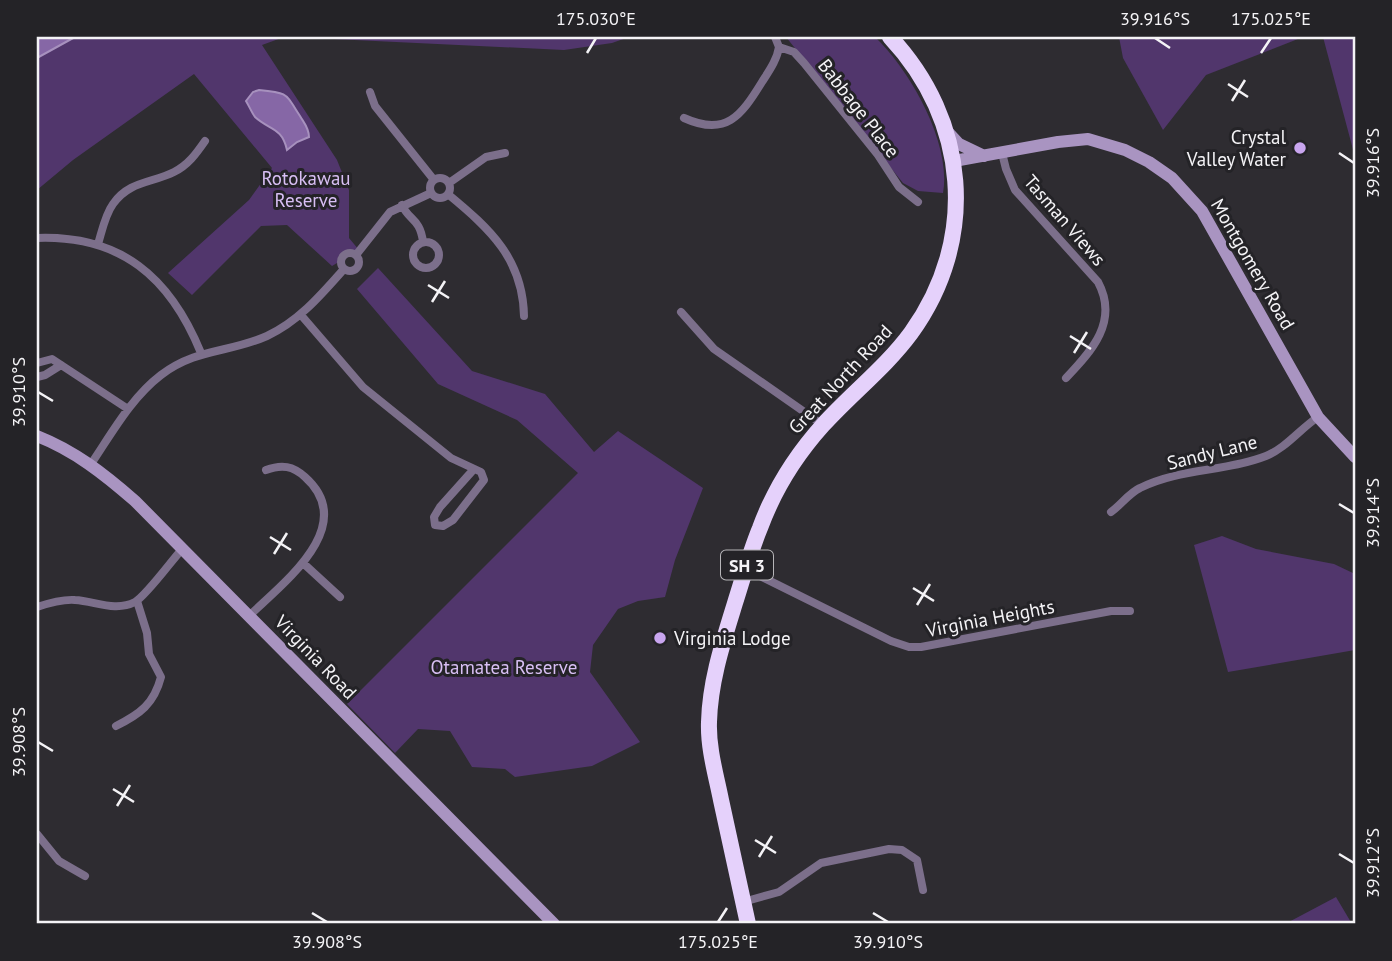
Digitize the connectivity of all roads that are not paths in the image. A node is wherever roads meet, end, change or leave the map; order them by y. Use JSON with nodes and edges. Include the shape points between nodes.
{"nodes":[{"id":1,"x":775,"y":37,"type":"edge"},
{"id":2,"x":890,"y":37,"type":"edge"},
{"id":3,"x":779,"y":47,"type":"junction"},
{"id":4,"x":370,"y":92,"type":"dead end"},
{"id":5,"x":684,"y":118,"type":"dead end"},
{"id":6,"x":947,"y":131,"type":"junction"},
{"id":7,"x":205,"y":141,"type":"dead end"},
{"id":8,"x":505,"y":153,"type":"dead end"},
{"id":9,"x":1002,"y":153,"type":"junction"},
{"id":10,"x":984,"y":156,"type":"junction"},
{"id":11,"x":954,"y":161,"type":"junction"},
{"id":12,"x":434,"y":180,"type":"junction"},
{"id":13,"x":449,"y":183,"type":"junction"},
{"id":14,"x":431,"y":193,"type":"junction"},
{"id":15,"x":449,"y":195,"type":"junction"},
{"id":16,"x":918,"y":202,"type":"dead end"},
{"id":17,"x":402,"y":205,"type":"junction"},
{"id":18,"x":37,"y":238,"type":"edge"},
{"id":19,"x":423,"y":242,"type":"dead end"},
{"id":20,"x":98,"y":244,"type":"junction"},
{"id":21,"x":681,"y":312,"type":"dead end"},
{"id":22,"x":301,"y":315,"type":"junction"},
{"id":23,"x":524,"y":316,"type":"dead end"},
{"id":24,"x":201,"y":353,"type":"junction"},
{"id":25,"x":37,"y":363,"type":"edge"},
{"id":26,"x":61,"y":365,"type":"junction"},
{"id":27,"x":37,"y":377,"type":"edge"},
{"id":28,"x":1066,"y":378,"type":"dead end"},
{"id":29,"x":128,"y":409,"type":"junction"},
{"id":30,"x":1318,"y":418,"type":"junction"},
{"id":31,"x":823,"y":425,"type":"junction"},
{"id":32,"x":37,"y":436,"type":"edge"},
{"id":33,"x":1355,"y":457,"type":"edge"},
{"id":34,"x":92,"y":464,"type":"junction"},
{"id":35,"x":474,"y":469,"type":"junction"},
{"id":36,"x":266,"y":470,"type":"dead end"},
{"id":37,"x":467,"y":477,"type":"junction"},
{"id":38,"x":474,"y":494,"type":"junction"},
{"id":39,"x":1111,"y":512,"type":"dead end"},
{"id":40,"x":183,"y":548,"type":"junction"},
{"id":41,"x":303,"y":564,"type":"junction"},
{"id":42,"x":746,"y":569,"type":"junction"},
{"id":43,"x":340,"y":597,"type":"dead end"},
{"id":44,"x":137,"y":601,"type":"junction"},
{"id":45,"x":37,"y":607,"type":"edge"},
{"id":46,"x":1130,"y":611,"type":"dead end"},
{"id":47,"x":249,"y":616,"type":"junction"},
{"id":48,"x":116,"y":726,"type":"dead end"},
{"id":49,"x":37,"y":834,"type":"edge"},
{"id":50,"x":85,"y":876,"type":"dead end"},
{"id":51,"x":923,"y":890,"type":"dead end"},
{"id":52,"x":743,"y":902,"type":"junction"},
{"id":53,"x":554,"y":924,"type":"edge"},
{"id":54,"x":748,"y":924,"type":"edge"}],
"edges":[{"from":1,"to":3,"type":"street"},
{"from":2,"to":6,"type":"highway","name":"Great North Road","number":"SH 3","via":[[931,93]]},
{"from":3,"to":5,"type":"street","via":[[738,117],[718,125]]},
{"from":3,"to":16,"type":"street","name":"Babbage Place","via":[[804,63],[899,187]]},
{"from":4,"to":12,"type":"street","via":[[374,107]]},
{"from":6,"to":10,"type":"street","via":[[959,144]]},
{"from":6,"to":11,"type":"highway","name":"Great North Road","number":"SH 3"},
{"from":7,"to":20,"type":"street","via":[[186,165],[121,195]]},
{"from":8,"to":13,"type":"street","via":[[486,157]]},
{"from":9,"to":10,"type":"street","name":"Montgomery Road"},
{"from":9,"to":28,"type":"street","name":"Tasman Views","via":[[1015,190],[1105,294],[1103,326],[1083,361]]},
{"from":9,"to":30,"type":"street","name":"Montgomery Road","via":[[1088,139],[1137,156],[1172,178],[1202,211]]},
{"from":10,"to":11,"type":"street","name":"Montgomery Road"},
{"from":11,"to":31,"type":"highway","name":"Great North Road","number":"SH 3","via":[[953,234],[932,298],[894,353]]},
{"from":12,"to":13,"type":"street","via":[[442,178]]},
{"from":12,"to":14,"type":"street"},
{"from":13,"to":15,"type":"street"},
{"from":14,"to":15,"type":"street","via":[[441,199]]},
{"from":14,"to":17,"type":"street"},
{"from":15,"to":23,"type":"street","via":[[505,249],[523,290]]},
{"from":17,"to":19,"type":"street","via":[[418,222]]},
{"from":17,"to":22,"type":"street","via":[[385,217],[356,255],[356,270],[344,269]]},
{"from":18,"to":20,"type":"street"},
{"from":20,"to":24,"type":"street","via":[[116,251],[162,286],[182,312]]},
{"from":21,"to":31,"type":"street","via":[[714,349]]},
{"from":22,"to":24,"type":"street","via":[[266,336]]},
{"from":22,"to":35,"type":"street","via":[[363,387],[451,458]]},
{"from":24,"to":29,"type":"street","via":[[162,374]]},
{"from":25,"to":26,"type":"street","via":[[52,359]]},
{"from":26,"to":27,"type":"street"},
{"from":26,"to":29,"type":"street"},
{"from":29,"to":34,"type":"street"},
{"from":30,"to":33,"type":"street","name":"Montgomery Road"},
{"from":30,"to":39,"type":"street","name":"Sandy Lane","via":[[1266,456],[1183,473],[1140,488]]},
{"from":31,"to":42,"type":"highway","name":"Great North Road","number":"SH 3","via":[[779,485]]},
{"from":32,"to":34,"type":"street","name":"Virginia Road"},
{"from":34,"to":40,"type":"street","name":"Virginia Road"},
{"from":35,"to":37,"type":"street"},
{"from":35,"to":38,"type":"street","via":[[481,471],[484,480]]},
{"from":36,"to":41,"type":"street","via":[[291,468],[312,483],[319,496],[323,523],[314,550]]},
{"from":37,"to":38,"type":"street"},
{"from":37,"to":38,"type":"street","via":[[440,507],[435,525],[453,520]]},
{"from":40,"to":44,"type":"street"},
{"from":40,"to":47,"type":"street","name":"Virginia Road"},
{"from":41,"to":43,"type":"street"},
{"from":41,"to":47,"type":"street"},
{"from":42,"to":46,"type":"street","name":"Virginia Heights","via":[[909,647]]},
{"from":42,"to":52,"type":"highway","name":"Great North Road","number":"SH 3","via":[[715,671],[709,724]]},
{"from":44,"to":45,"type":"street","via":[[120,606],[60,600]]},
{"from":44,"to":48,"type":"street","via":[[149,654],[161,677],[156,695],[135,716]]},
{"from":47,"to":53,"type":"street","name":"Virginia Road"},
{"from":49,"to":50,"type":"street","via":[[59,861]]},
{"from":51,"to":52,"type":"street","via":[[917,860],[902,850],[889,849],[821,863],[779,892]]},
{"from":52,"to":54,"type":"highway","name":"Great North Road","number":"SH 3"}]}
